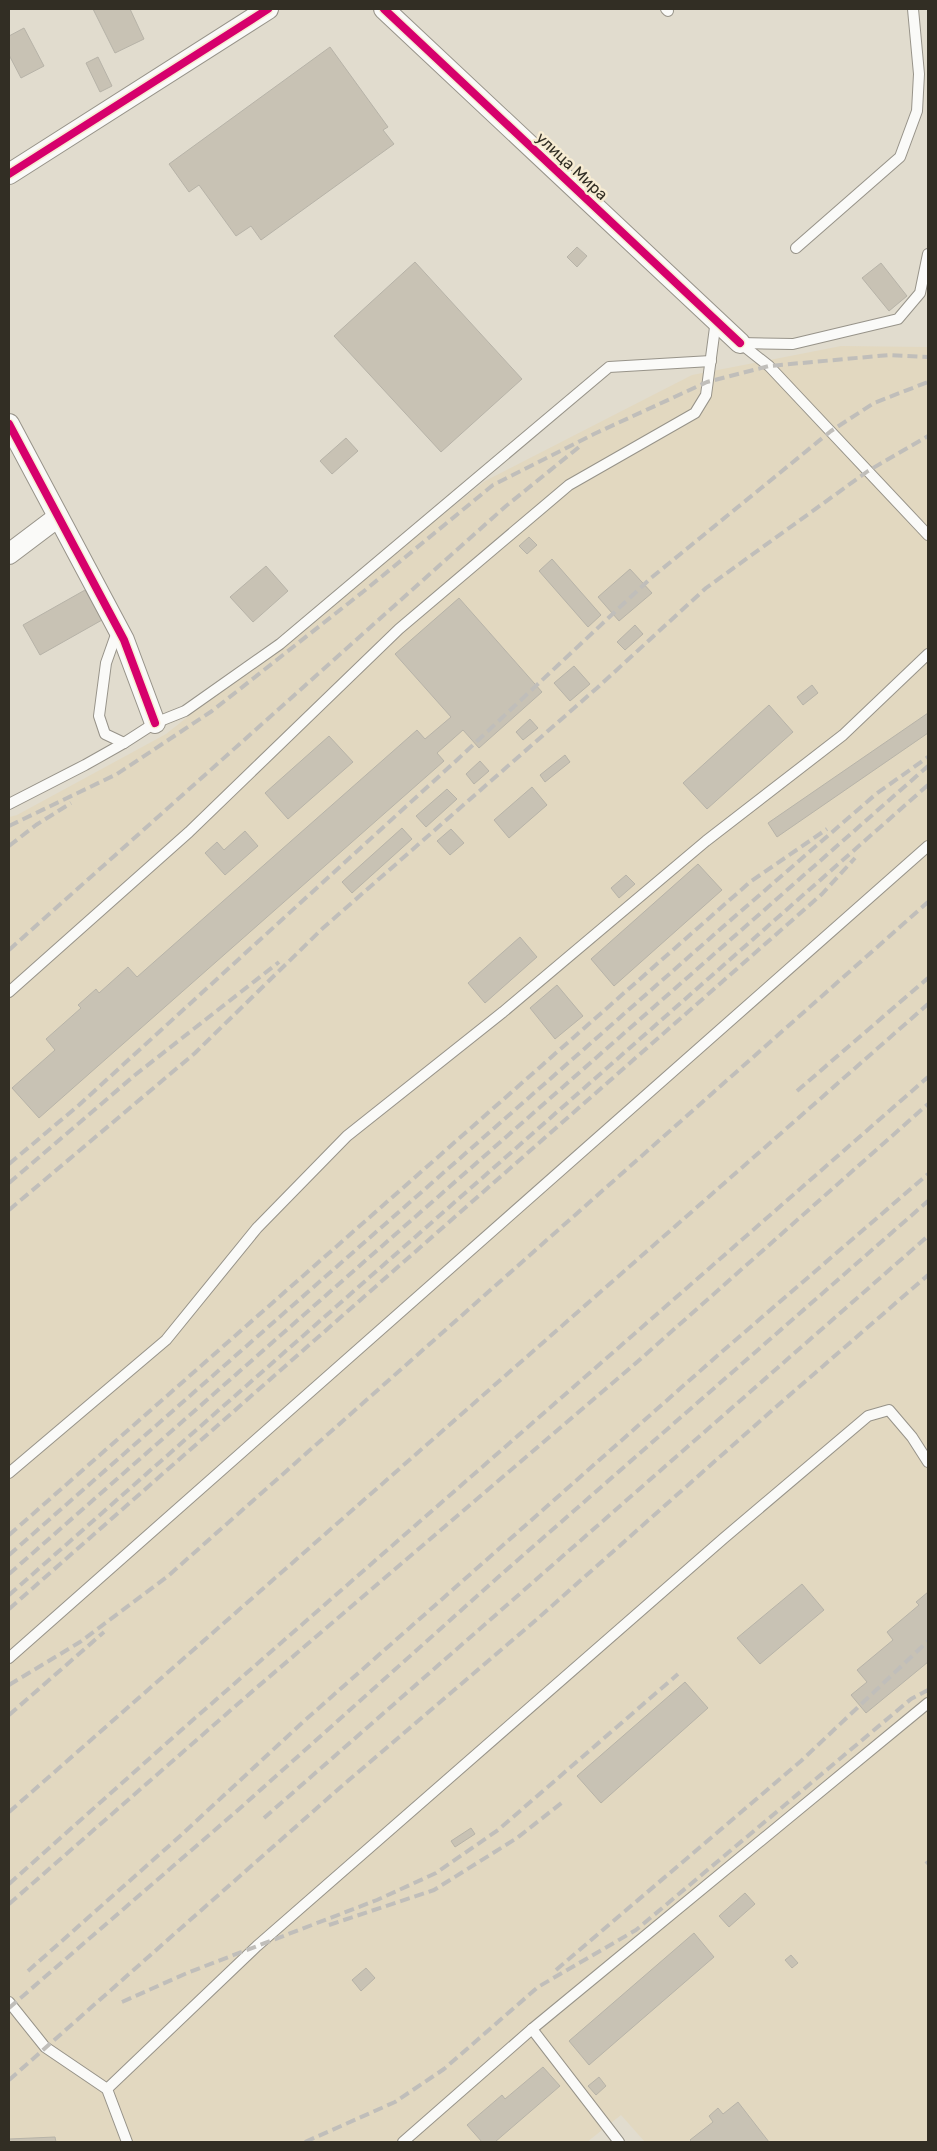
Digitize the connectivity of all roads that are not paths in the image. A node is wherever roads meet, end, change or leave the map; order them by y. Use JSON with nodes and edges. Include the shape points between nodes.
{"nodes":[{"id":1,"x":268,"y":9,"type":"edge"},
{"id":2,"x":384,"y":9,"type":"edge"},
{"id":3,"x":913,"y":9,"type":"edge"},
{"id":4,"x":9,"y":174,"type":"edge"},
{"id":5,"x":796,"y":248,"type":"dead end"},
{"id":6,"x":928,"y":254,"type":"edge"},
{"id":7,"x":716,"y":320,"type":"junction"},
{"id":8,"x":740,"y":342,"type":"junction"},
{"id":9,"x":710,"y":361,"type":"junction"},
{"id":10,"x":9,"y":424,"type":"edge"},
{"id":11,"x":58,"y":517,"type":"junction"},
{"id":12,"x":928,"y":535,"type":"edge"},
{"id":13,"x":9,"y":554,"type":"edge"},
{"id":14,"x":118,"y":629,"type":"junction"},
{"id":15,"x":928,"y":654,"type":"edge"},
{"id":16,"x":155,"y":723,"type":"junction"},
{"id":17,"x":124,"y":743,"type":"junction"},
{"id":18,"x":9,"y":804,"type":"edge"},
{"id":19,"x":928,"y":846,"type":"edge"},
{"id":20,"x":9,"y":992,"type":"edge"},
{"id":21,"x":928,"y":1462,"type":"edge"},
{"id":22,"x":9,"y":1473,"type":"edge"},
{"id":23,"x":9,"y":1658,"type":"edge"},
{"id":24,"x":928,"y":1703,"type":"edge"},
{"id":25,"x":9,"y":2002,"type":"edge"},
{"id":26,"x":532,"y":2030,"type":"junction"},
{"id":27,"x":107,"y":2088,"type":"junction"},
{"id":28,"x":127,"y":2142,"type":"edge"},
{"id":29,"x":403,"y":2142,"type":"edge"},
{"id":30,"x":619,"y":2142,"type":"edge"}],
"edges":[{"from":1,"to":4,"type":"street"},
{"from":2,"to":7,"type":"street","name":"улица Мира"},
{"from":3,"to":5,"type":"lane","via":[[919,74],[917,111],[900,157]]},
{"from":6,"to":8,"type":"lane","via":[[920,293],[898,319],[793,344]]},
{"from":7,"to":8,"type":"street","name":"улица Мира"},
{"from":7,"to":9,"type":"lane"},
{"from":8,"to":12,"type":"lane","via":[[770,366]]},
{"from":9,"to":16,"type":"lane","via":[[609,367],[280,644],[186,711]]},
{"from":9,"to":20,"type":"lane","via":[[706,395],[694,413],[569,485],[399,629],[190,832]]},
{"from":10,"to":11,"type":"street"},
{"from":11,"to":13,"type":"street"},
{"from":11,"to":14,"type":"street"},
{"from":14,"to":16,"type":"street"},
{"from":14,"to":17,"type":"lane","via":[[106,663],[99,716],[105,734]]},
{"from":15,"to":22,"type":"lane","via":[[843,735],[706,840],[503,1012],[347,1136],[257,1228],[166,1340]]},
{"from":16,"to":17,"type":"lane"},
{"from":17,"to":18,"type":"lane"},
{"from":19,"to":23,"type":"lane"},
{"from":21,"to":27,"type":"lane","via":[[889,1410],[868,1416],[257,1946]]},
{"from":24,"to":26,"type":"lane"},
{"from":25,"to":27,"type":"lane","via":[[45,2048]]},
{"from":26,"to":29,"type":"lane"},
{"from":26,"to":30,"type":"lane"},
{"from":27,"to":28,"type":"lane"}]}
